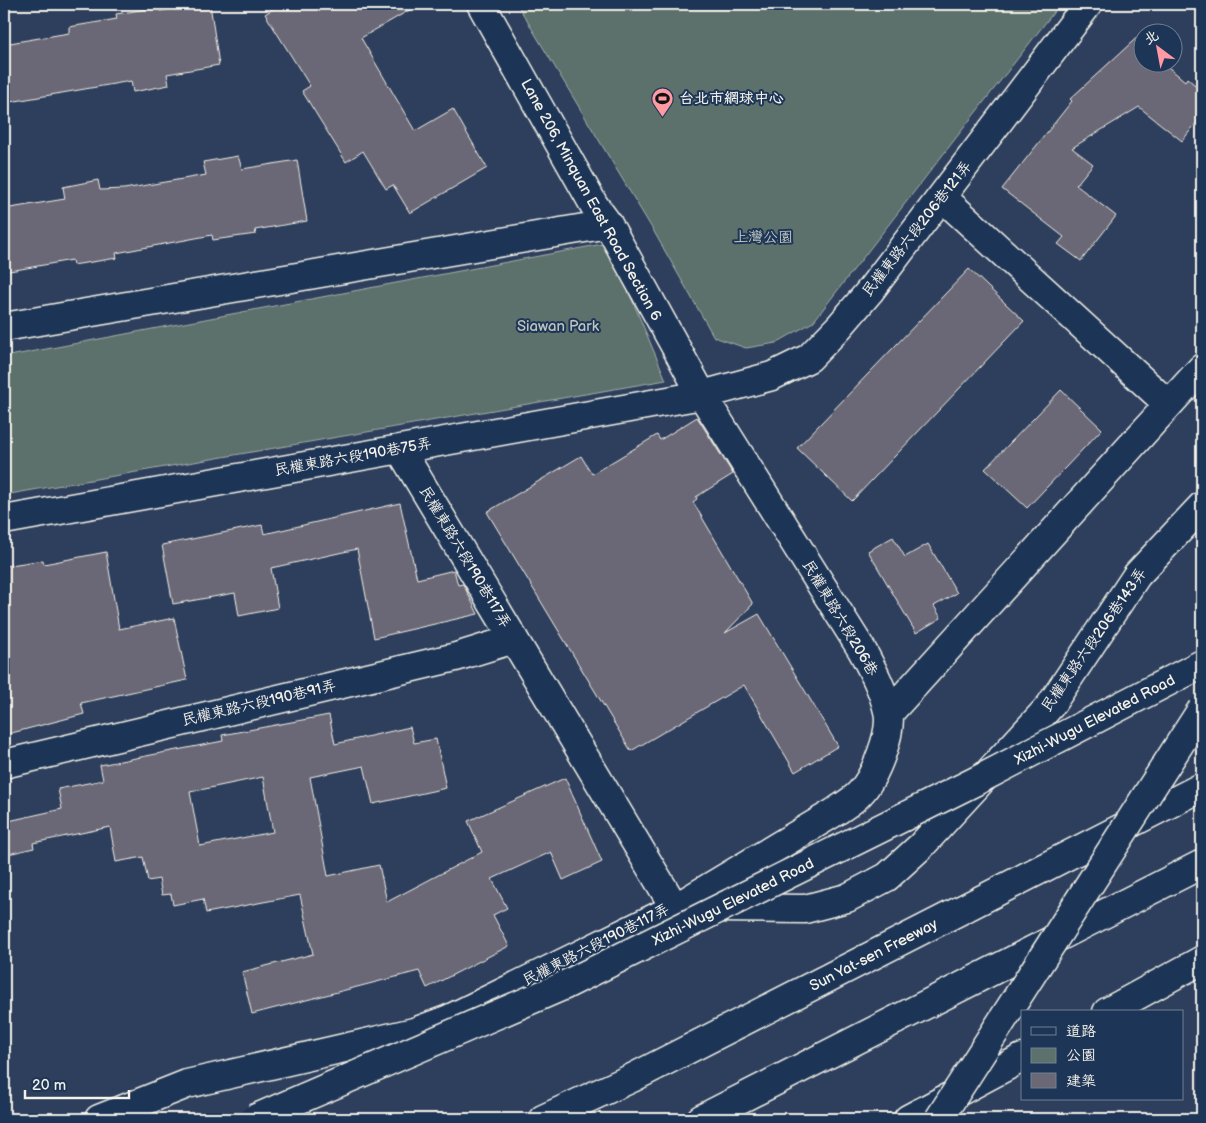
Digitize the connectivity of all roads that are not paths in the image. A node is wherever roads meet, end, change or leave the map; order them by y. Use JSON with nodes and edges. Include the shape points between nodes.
{"nodes":[{"id":1,"x":481,"y":4,"type":"edge"},
{"id":2,"x":1088,"y":4,"type":"edge"},
{"id":3,"x":942,"y":197,"type":"junction"},
{"id":4,"x":608,"y":224,"type":"junction"},
{"id":5,"x":4,"y":327,"type":"edge"},
{"id":6,"x":1202,"y":368,"type":"edge"},
{"id":7,"x":702,"y":395,"type":"junction"},
{"id":8,"x":1168,"y":404,"type":"junction"},
{"id":9,"x":400,"y":449,"type":"junction"},
{"id":10,"x":1202,"y":506,"type":"edge"},
{"id":11,"x":4,"y":520,"type":"edge"},
{"id":12,"x":514,"y":639,"type":"junction"},
{"id":13,"x":1202,"y":664,"type":"edge"},
{"id":14,"x":1202,"y":709,"type":"edge"},
{"id":15,"x":888,"y":712,"type":"junction"},
{"id":16,"x":4,"y":764,"type":"edge"},
{"id":17,"x":1202,"y":787,"type":"edge"},
{"id":18,"x":1202,"y":864,"type":"edge"},
{"id":19,"x":675,"y":908,"type":"junction"},
{"id":20,"x":1202,"y":960,"type":"edge"},
{"id":21,"x":1111,"y":1010,"type":"edge"},
{"id":22,"x":1021,"y":1059,"type":"edge"},
{"id":23,"x":99,"y":1119,"type":"edge"},
{"id":24,"x":254,"y":1119,"type":"edge"},
{"id":25,"x":543,"y":1119,"type":"edge"},
{"id":26,"x":701,"y":1119,"type":"edge"},
{"id":27,"x":908,"y":1119,"type":"edge"},
{"id":28,"x":939,"y":1119,"type":"edge"}],
"edges":[{"from":1,"to":4,"type":"main road","name":"Lane 206, Minquan East Road Section 6","via":[[594,205]]},
{"from":2,"to":3,"type":"main road","name":"民權東路六段206巷121弄"},
{"from":3,"to":7,"type":"main road","name":"民權東路六段206巷121弄","via":[[869,292],[809,358],[772,376]]},
{"from":3,"to":8,"type":"main road"},
{"from":4,"to":5,"type":"main road"},
{"from":4,"to":7,"type":"main road","name":"Lane 206, Minquan East Road Section 6"},
{"from":6,"to":8,"type":"main road"},
{"from":7,"to":9,"type":"main road","name":"民權東路六段190巷75弄"},
{"from":7,"to":15,"type":"main road","name":"民權東路六段206巷","via":[[862,650]]},
{"from":8,"to":15,"type":"main road"},
{"from":9,"to":11,"type":"main road","name":"民權東路六段190巷75弄"},
{"from":9,"to":12,"type":"main road","name":"民權東路六段190巷117弄"},
{"from":10,"to":19,"type":"main road","name":"民權東路六段206巷143弄","via":[[1137,575],[1050,706],[921,846],[887,877],[847,898],[805,909]]},
{"from":12,"to":16,"type":"main road","name":"民權東路六段190巷91弄","via":[[456,657]]},
{"from":12,"to":19,"type":"main road","name":"民權東路六段190巷117弄"},
{"from":13,"to":24,"type":"main road","name":"Xizhi-Wugu Elevated Road","bridge":true,"via":[[974,782],[563,986]]},
{"from":14,"to":28,"type":"main road","bridge":true},
{"from":15,"to":19,"type":"main road","name":"民權東路六段206巷","via":[[877,767],[860,794]]},
{"from":17,"to":25,"type":"main road","name":"Sun Yat-sen Freeway","via":[[632,1078]]},
{"from":18,"to":26,"type":"main road"},
{"from":19,"to":23,"type":"main road","name":"民權東路六段190巷117弄","via":[[431,1027],[188,1084]]},
{"from":20,"to":21,"type":"main road"},
{"from":22,"to":27,"type":"main road","bridge":true}]}
